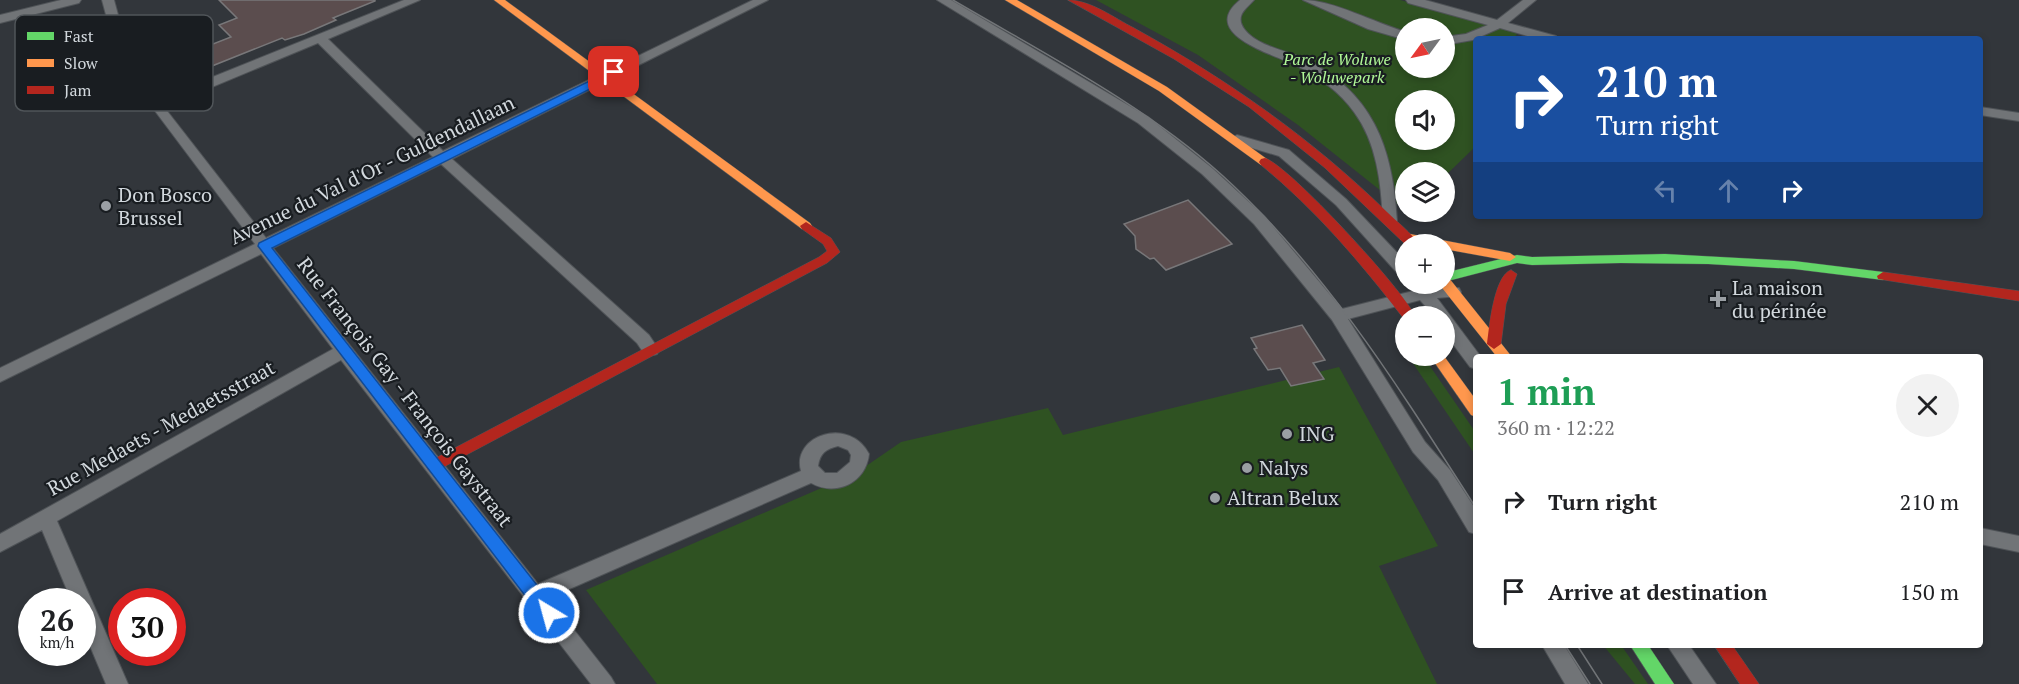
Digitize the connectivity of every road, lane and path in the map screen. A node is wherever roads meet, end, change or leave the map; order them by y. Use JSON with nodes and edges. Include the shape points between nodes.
{"nodes":[{"id":1,"x":75,"y":0,"type":"edge"},
{"id":2,"x":108,"y":0,"type":"edge"},
{"id":3,"x":414,"y":0,"type":"edge"},
{"id":4,"x":499,"y":0,"type":"edge"},
{"id":5,"x":762,"y":0,"type":"edge"},
{"id":6,"x":943,"y":0,"type":"edge"},
{"id":7,"x":1010,"y":0,"type":"edge"},
{"id":8,"x":1073,"y":0,"type":"edge"},
{"id":9,"x":1248,"y":0,"type":"edge"},
{"id":10,"x":1309,"y":0,"type":"edge"},
{"id":11,"x":1412,"y":0,"type":"edge"},
{"id":12,"x":1530,"y":0,"type":"edge"},
{"id":13,"x":15,"y":15,"type":"edge"},
{"id":14,"x":16,"y":15,"type":"edge"},
{"id":15,"x":112,"y":15,"type":"edge"},
{"id":16,"x":0,"y":19,"type":"edge"},
{"id":17,"x":1501,"y":24,"type":"junction"},
{"id":18,"x":1395,"y":33,"type":"edge"},
{"id":19,"x":1542,"y":36,"type":"edge"},
{"id":20,"x":320,"y":38,"type":"junction"},
{"id":21,"x":1455,"y":39,"type":"edge"},
{"id":22,"x":603,"y":78,"type":"junction"},
{"id":23,"x":213,"y":82,"type":"edge"},
{"id":24,"x":161,"y":111,"type":"edge"},
{"id":25,"x":1983,"y":111,"type":"edge"},
{"id":26,"x":2019,"y":117,"type":"edge"},
{"id":27,"x":1237,"y":139,"type":"junction"},
{"id":28,"x":442,"y":158,"type":"junction"},
{"id":29,"x":1390,"y":221,"type":"junction"},
{"id":30,"x":1402,"y":234,"type":"edge"},
{"id":31,"x":264,"y":246,"type":"junction"},
{"id":32,"x":1455,"y":249,"type":"edge"},
{"id":33,"x":1517,"y":259,"type":"junction"},
{"id":34,"x":1395,"y":260,"type":"edge"},
{"id":35,"x":1532,"y":261,"type":"junction"},
{"id":36,"x":1509,"y":279,"type":"junction"},
{"id":37,"x":1491,"y":280,"type":"dead end"},
{"id":38,"x":1455,"y":284,"type":"edge"},
{"id":39,"x":1455,"y":289,"type":"edge"},
{"id":40,"x":1412,"y":294,"type":"edge"},
{"id":41,"x":2019,"y":296,"type":"edge"},
{"id":42,"x":1397,"y":301,"type":"junction"},
{"id":43,"x":1401,"y":306,"type":"edge"},
{"id":44,"x":1338,"y":316,"type":"junction"},
{"id":45,"x":1455,"y":333,"type":"edge"},
{"id":46,"x":1494,"y":344,"type":"junction"},
{"id":47,"x":651,"y":350,"type":"junction"},
{"id":48,"x":344,"y":351,"type":"junction"},
{"id":49,"x":1502,"y":354,"type":"edge"},
{"id":50,"x":1473,"y":359,"type":"edge"},
{"id":51,"x":1444,"y":366,"type":"edge"},
{"id":52,"x":0,"y":376,"type":"edge"},
{"id":53,"x":1473,"y":407,"type":"edge"},
{"id":54,"x":433,"y":466,"type":"junction"},
{"id":55,"x":813,"y":474,"type":"dead end"},
{"id":56,"x":46,"y":518,"type":"junction"},
{"id":57,"x":1473,"y":521,"type":"edge"},
{"id":58,"x":1983,"y":537,"type":"edge"},
{"id":59,"x":0,"y":544,"type":"edge"},
{"id":60,"x":2019,"y":544,"type":"edge"},
{"id":61,"x":76,"y":588,"type":"edge"},
{"id":62,"x":535,"y":596,"type":"junction"},
{"id":63,"x":96,"y":635,"type":"edge"},
{"id":64,"x":1554,"y":648,"type":"edge"},
{"id":65,"x":1640,"y":648,"type":"edge"},
{"id":66,"x":1679,"y":648,"type":"edge"},
{"id":67,"x":1724,"y":648,"type":"edge"},
{"id":68,"x":117,"y":684,"type":"edge"},
{"id":69,"x":604,"y":684,"type":"edge"},
{"id":70,"x":1577,"y":684,"type":"edge"},
{"id":71,"x":1665,"y":684,"type":"edge"},
{"id":72,"x":1705,"y":684,"type":"edge"},
{"id":73,"x":1750,"y":684,"type":"edge"}],
"edges":[{"from":1,"to":14,"type":"street"},
{"from":2,"to":15,"type":"street","name":"Rue François Gay - François Gaystraat"},
{"from":3,"to":20,"type":"street"},
{"from":4,"to":22,"type":"street"},
{"from":5,"to":22,"type":"street","name":"Avenue du Val d'Or - Guldendallaan"},
{"from":6,"to":44,"type":"street","via":[[1112,100],[1171,142],[1259,220]]},
{"from":7,"to":27,"type":"street","via":[[1140,74]]},
{"from":8,"to":29,"type":"street","via":[[1158,46],[1268,116],[1334,168]]},
{"from":9,"to":29,"type":"street","via":[[1237,8],[1234,17],[1240,32],[1256,44],[1301,62],[1330,80],[1366,118],[1379,143],[1386,171]]},
{"from":10,"to":18,"type":"street"},
{"from":11,"to":17,"type":"street"},
{"from":12,"to":17,"type":"street"},
{"from":13,"to":16,"type":"street"},
{"from":17,"to":19,"type":"street"},
{"from":17,"to":21,"type":"street","via":[[1468,38]]},
{"from":20,"to":23,"type":"street"},
{"from":20,"to":28,"type":"street"},
{"from":22,"to":28,"type":"street","name":"Avenue du Val d'Or - Guldendallaan"},
{"from":22,"to":47,"type":"street","via":[[827,241],[834,252]]},
{"from":24,"to":31,"type":"street","name":"Rue François Gay - François Gaystraat"},
{"from":25,"to":26,"type":"street"},
{"from":27,"to":34,"type":"street","via":[[1284,153],[1341,202]]},
{"from":27,"to":42,"type":"street","via":[[1306,197]]},
{"from":28,"to":31,"type":"street","name":"Avenue du Val d'Or - Guldendallaan"},
{"from":28,"to":47,"type":"street"},
{"from":29,"to":30,"type":"street"},
{"from":31,"to":48,"type":"street","name":"Rue François Gay - François Gaystraat"},
{"from":31,"to":52,"type":"street","name":"Avenue du Val d'Or - Guldendallaan"},
{"from":32,"to":33,"type":"street"},
{"from":33,"to":35,"type":"street"},
{"from":33,"to":38,"type":"street"},
{"from":35,"to":36,"type":"street"},
{"from":35,"to":41,"type":"street","via":[[1639,257],[1765,261]]},
{"from":36,"to":37,"type":"street"},
{"from":36,"to":46,"type":"street","via":[[1499,304]]},
{"from":39,"to":46,"type":"street"},
{"from":40,"to":42,"type":"street"},
{"from":42,"to":43,"type":"street"},
{"from":42,"to":44,"type":"street"},
{"from":44,"to":57,"type":"street","via":[[1419,447],[1444,475]]},
{"from":45,"to":50,"type":"street"},
{"from":46,"to":49,"type":"street"},
{"from":47,"to":54,"type":"street"},
{"from":48,"to":54,"type":"street","name":"Rue François Gay - François Gaystraat"},
{"from":48,"to":56,"type":"street","name":"Rue Medaets - Medaetsstraat"},
{"from":51,"to":53,"type":"street"},
{"from":54,"to":62,"type":"street","name":"Rue François Gay - François Gaystraat"},
{"from":55,"to":62,"type":"street"},
{"from":56,"to":59,"type":"street","name":"Rue Medaets - Medaetsstraat"},
{"from":56,"to":61,"type":"street"},
{"from":58,"to":60,"type":"street"},
{"from":62,"to":69,"type":"street","name":"Rue François Gay - François Gaystraat"},
{"from":63,"to":68,"type":"street"},
{"from":64,"to":70,"type":"street"},
{"from":65,"to":71,"type":"street"},
{"from":66,"to":72,"type":"street"},
{"from":67,"to":73,"type":"street"}]}
